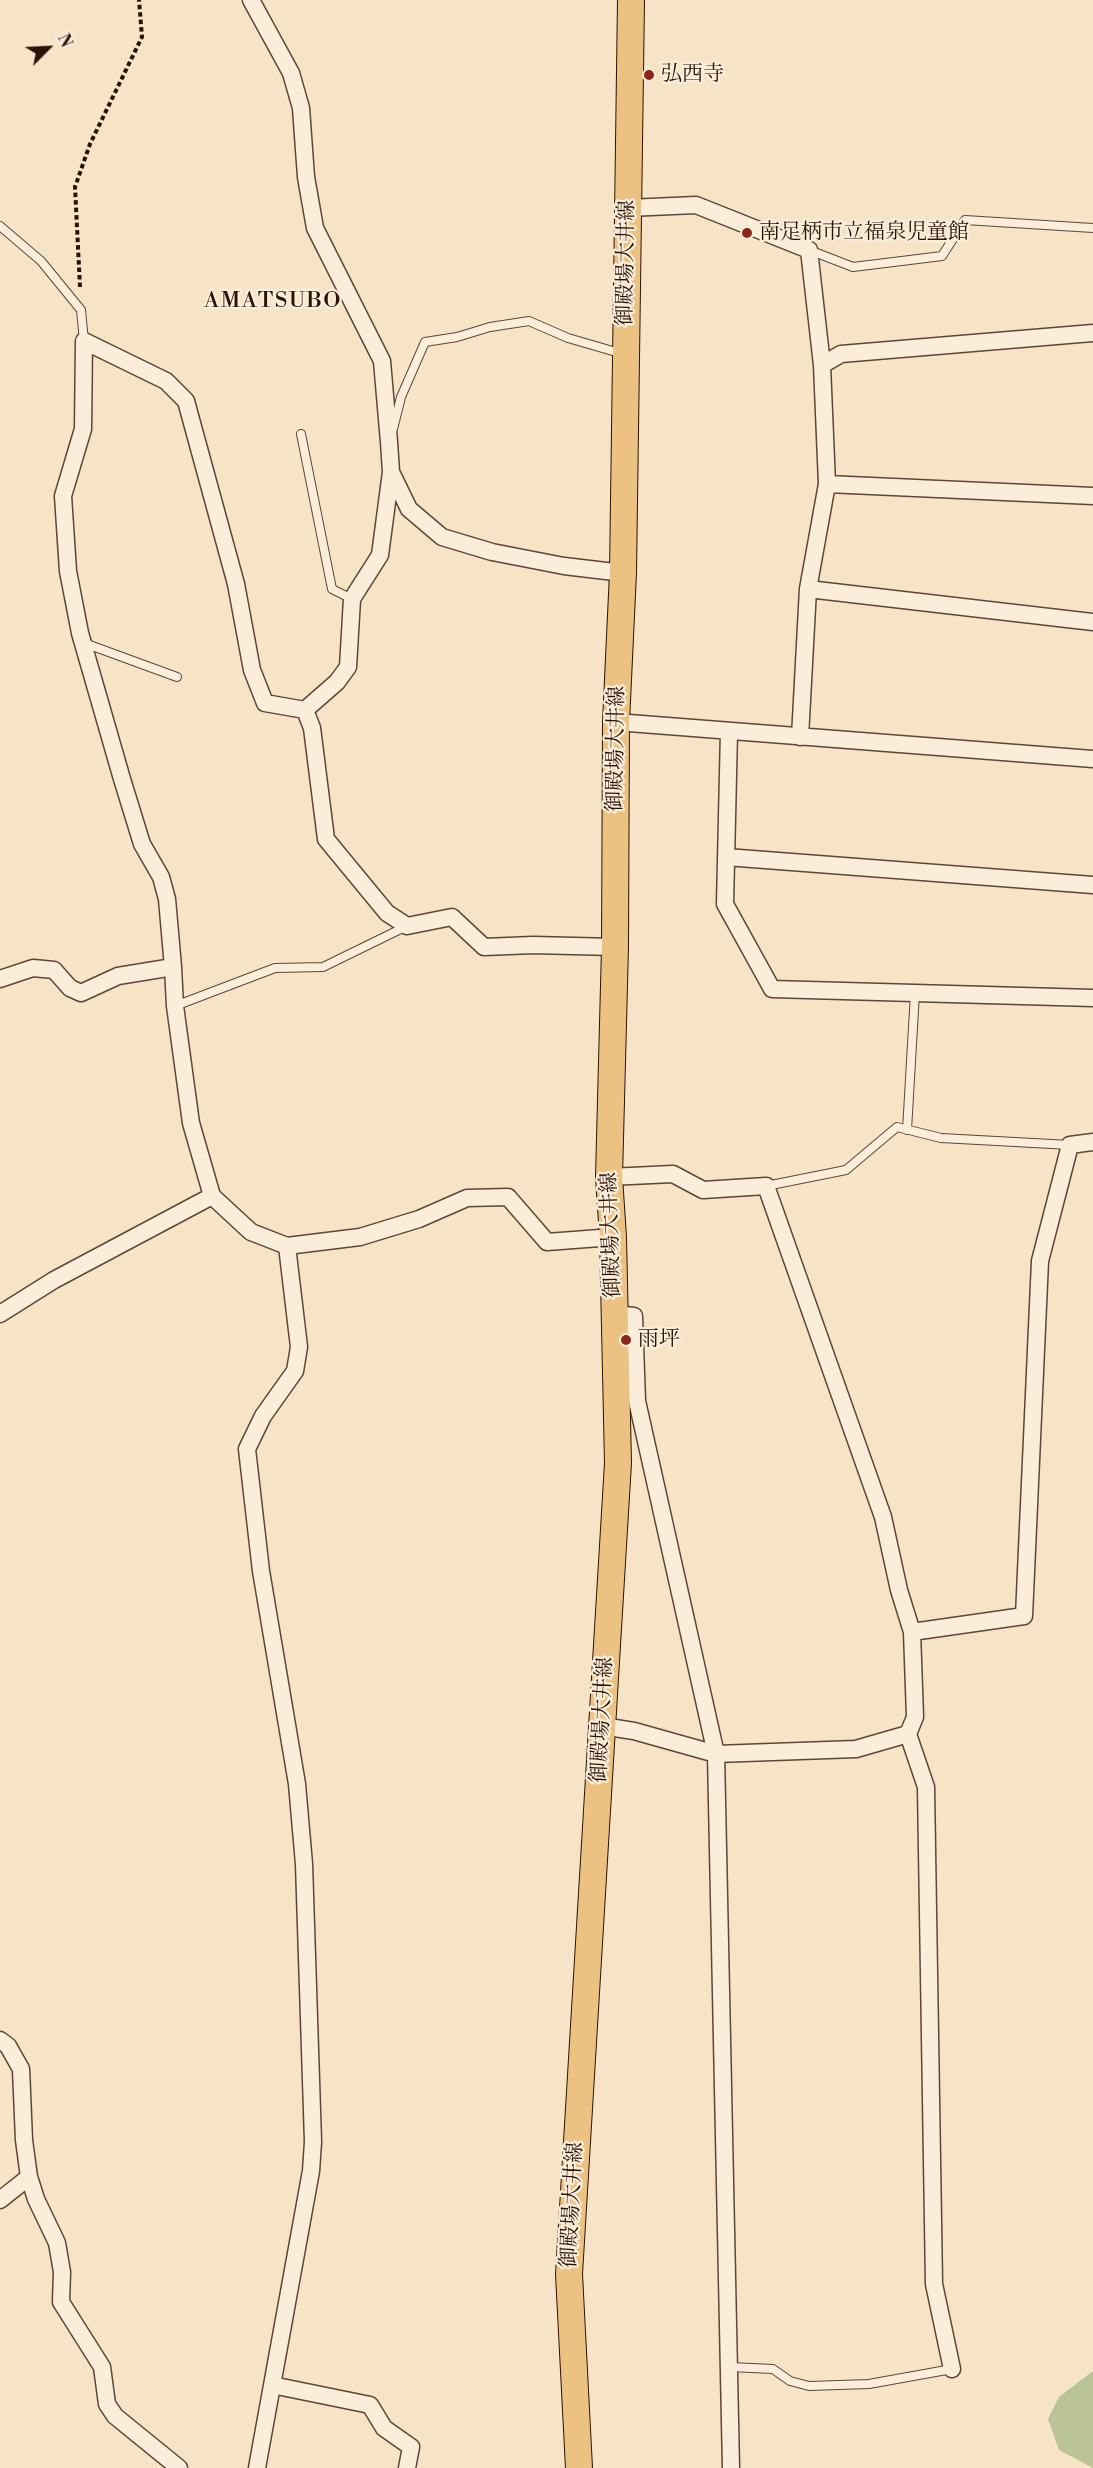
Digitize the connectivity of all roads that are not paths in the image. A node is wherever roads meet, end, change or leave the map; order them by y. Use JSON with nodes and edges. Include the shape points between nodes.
{"nodes":[{"id":1,"x":251,"y":0,"type":"edge"},
{"id":2,"x":631,"y":0,"type":"edge"},
{"id":3,"x":628,"y":208,"type":"junction"},
{"id":4,"x":0,"y":225,"type":"edge"},
{"id":5,"x":1093,"y":228,"type":"edge"},
{"id":6,"x":809,"y":250,"type":"junction"},
{"id":7,"x":1093,"y":333,"type":"edge"},
{"id":8,"x":84,"y":341,"type":"junction"},
{"id":9,"x":626,"y":355,"type":"junction"},
{"id":10,"x":822,"y":364,"type":"junction"},
{"id":11,"x":301,"y":434,"type":"dead end"},
{"id":12,"x":389,"y":442,"type":"junction"},
{"id":13,"x":391,"y":472,"type":"junction"},
{"id":14,"x":827,"y":484,"type":"junction"},
{"id":15,"x":1093,"y":496,"type":"edge"},
{"id":16,"x":622,"y":573,"type":"junction"},
{"id":17,"x":808,"y":589,"type":"junction"},
{"id":18,"x":352,"y":599,"type":"junction"},
{"id":19,"x":1093,"y":622,"type":"edge"},
{"id":20,"x":83,"y":642,"type":"junction"},
{"id":21,"x":177,"y":677,"type":"dead end"},
{"id":22,"x":305,"y":710,"type":"junction"},
{"id":23,"x":616,"y":722,"type":"junction"},
{"id":24,"x":729,"y":731,"type":"junction"},
{"id":25,"x":800,"y":737,"type":"junction"},
{"id":26,"x":1093,"y":759,"type":"edge"},
{"id":27,"x":726,"y":857,"type":"junction"},
{"id":28,"x":1093,"y":885,"type":"edge"},
{"id":29,"x":407,"y":926,"type":"junction"},
{"id":30,"x":615,"y":947,"type":"junction"},
{"id":31,"x":173,"y":967,"type":"junction"},
{"id":32,"x":0,"y":980,"type":"edge"},
{"id":33,"x":915,"y":993,"type":"junction"},
{"id":34,"x":1093,"y":998,"type":"edge"},
{"id":35,"x":175,"y":1006,"type":"junction"},
{"id":36,"x":908,"y":1130,"type":"junction"},
{"id":37,"x":1093,"y":1142,"type":"edge"},
{"id":38,"x":1070,"y":1145,"type":"junction"},
{"id":39,"x":609,"y":1177,"type":"junction"},
{"id":40,"x":766,"y":1186,"type":"junction"},
{"id":41,"x":212,"y":1196,"type":"junction"},
{"id":42,"x":613,"y":1237,"type":"junction"},
{"id":43,"x":287,"y":1246,"type":"junction"},
{"id":44,"x":0,"y":1314,"type":"edge"},
{"id":45,"x":615,"y":1314,"type":"junction"},
{"id":46,"x":912,"y":1632,"type":"junction"},
{"id":47,"x":602,"y":1726,"type":"junction"},
{"id":48,"x":908,"y":1734,"type":"junction"},
{"id":49,"x":716,"y":1754,"type":"junction"},
{"id":50,"x":0,"y":2040,"type":"edge"},
{"id":51,"x":29,"y":2177,"type":"junction"},
{"id":52,"x":0,"y":2200,"type":"edge"},
{"id":53,"x":729,"y":2367,"type":"junction"},
{"id":54,"x":952,"y":2369,"type":"joint"},
{"id":55,"x":272,"y":2385,"type":"junction"},
{"id":56,"x":179,"y":2468,"type":"edge"},
{"id":57,"x":256,"y":2468,"type":"edge"},
{"id":58,"x":407,"y":2468,"type":"edge"},
{"id":59,"x":579,"y":2468,"type":"edge"},
{"id":60,"x":731,"y":2468,"type":"edge"}],
"edges":[{"from":1,"to":12,"type":"street","via":[[291,73],[301,108],[306,177],[315,228],[382,361]]},
{"from":2,"to":3,"type":"main road","name":"御殿場大井線"},
{"from":3,"to":6,"type":"street","via":[[696,205]]},
{"from":3,"to":9,"type":"main road","name":"御殿場大井線"},
{"from":4,"to":8,"type":"lane","via":[[41,261],[81,310]]},
{"from":5,"to":6,"type":"lane","via":[[965,220],[942,256],[854,267]]},
{"from":6,"to":10,"type":"street"},
{"from":7,"to":10,"type":"street","via":[[841,354]]},
{"from":8,"to":20,"type":"street","via":[[83,429],[63,496],[68,571]]},
{"from":8,"to":22,"type":"street","via":[[166,381],[186,401],[236,584],[252,670],[261,695],[265,703]]},
{"from":9,"to":12,"type":"lane","via":[[568,338],[530,321],[424,342],[401,397]]},
{"from":9,"to":16,"type":"main road","name":"御殿場大井線"},
{"from":10,"to":14,"type":"street"},
{"from":11,"to":18,"type":"lane","via":[[332,588]]},
{"from":12,"to":13,"type":"street"},
{"from":13,"to":16,"type":"street","via":[[409,509],[442,537],[492,552]]},
{"from":13,"to":18,"type":"street","via":[[380,555]]},
{"from":14,"to":15,"type":"street"},
{"from":14,"to":17,"type":"street"},
{"from":16,"to":23,"type":"main road","name":"御殿場大井線"},
{"from":17,"to":19,"type":"street"},
{"from":17,"to":25,"type":"street"},
{"from":18,"to":22,"type":"street","via":[[348,667]]},
{"from":20,"to":21,"type":"lane"},
{"from":20,"to":31,"type":"street","via":[[142,844],[161,877],[167,899]]},
{"from":22,"to":29,"type":"street","via":[[312,728],[326,839],[387,913]]},
{"from":23,"to":24,"type":"street"},
{"from":23,"to":30,"type":"main road","name":"御殿場大井線"},
{"from":24,"to":25,"type":"street"},
{"from":24,"to":27,"type":"street"},
{"from":25,"to":26,"type":"street"},
{"from":27,"to":28,"type":"street"},
{"from":27,"to":33,"type":"street","via":[[725,904],[772,989]]},
{"from":29,"to":30,"type":"street","via":[[452,917],[484,947]]},
{"from":29,"to":35,"type":"lane","via":[[323,967],[275,968]]},
{"from":30,"to":39,"type":"main road","name":"御殿場大井線"},
{"from":31,"to":32,"type":"street","via":[[118,976],[81,993],[70,988],[54,970],[33,968]]},
{"from":31,"to":35,"type":"street"},
{"from":33,"to":34,"type":"street"},
{"from":33,"to":36,"type":"lane"},
{"from":35,"to":41,"type":"street","via":[[191,1123]]},
{"from":36,"to":38,"type":"lane","via":[[941,1138]]},
{"from":36,"to":40,"type":"lane","via":[[897,1128],[846,1170]]},
{"from":37,"to":38,"type":"street"},
{"from":38,"to":46,"type":"street","via":[[1040,1261],[1024,1616]]},
{"from":39,"to":40,"type":"street","via":[[673,1174],[703,1190]]},
{"from":39,"to":42,"type":"main road","name":"御殿場大井線"},
{"from":40,"to":46,"type":"street","via":[[883,1517]]},
{"from":41,"to":43,"type":"street","via":[[251,1232]]},
{"from":41,"to":44,"type":"street","via":[[54,1280]]},
{"from":42,"to":43,"type":"street","via":[[547,1242],[508,1197],[477,1197],[360,1237]]},
{"from":42,"to":45,"type":"main road","name":"御殿場大井線"},
{"from":43,"to":55,"type":"street","via":[[299,1347],[296,1371],[262,1416],[247,1449],[261,1571],[297,1784],[304,1864],[313,2142]]},
{"from":45,"to":47,"type":"main road","name":"御殿場大井線","via":[[618,1463]]},
{"from":45,"to":49,"type":"street","via":[[634,1316],[637,1401]]},
{"from":46,"to":48,"type":"street","via":[[915,1718]]},
{"from":47,"to":49,"type":"street"},
{"from":47,"to":59,"type":"main road","name":"御殿場大井線","via":[[569,2274]]},
{"from":48,"to":49,"type":"street","via":[[856,1749]]},
{"from":48,"to":54,"type":"street","via":[[926,1787],[934,2283]]},
{"from":49,"to":53,"type":"street"},
{"from":50,"to":51,"type":"street","via":[[21,2069]]},
{"from":51,"to":52,"type":"street"},
{"from":51,"to":56,"type":"street","via":[[57,2243],[62,2272],[61,2302],[102,2367],[107,2404],[115,2416]]},
{"from":53,"to":54,"type":"lane","via":[[773,2369],[790,2381],[809,2386],[869,2384]]},
{"from":53,"to":60,"type":"street"},
{"from":55,"to":57,"type":"street"},
{"from":55,"to":58,"type":"street","via":[[370,2405],[384,2428],[411,2447]]}]}
